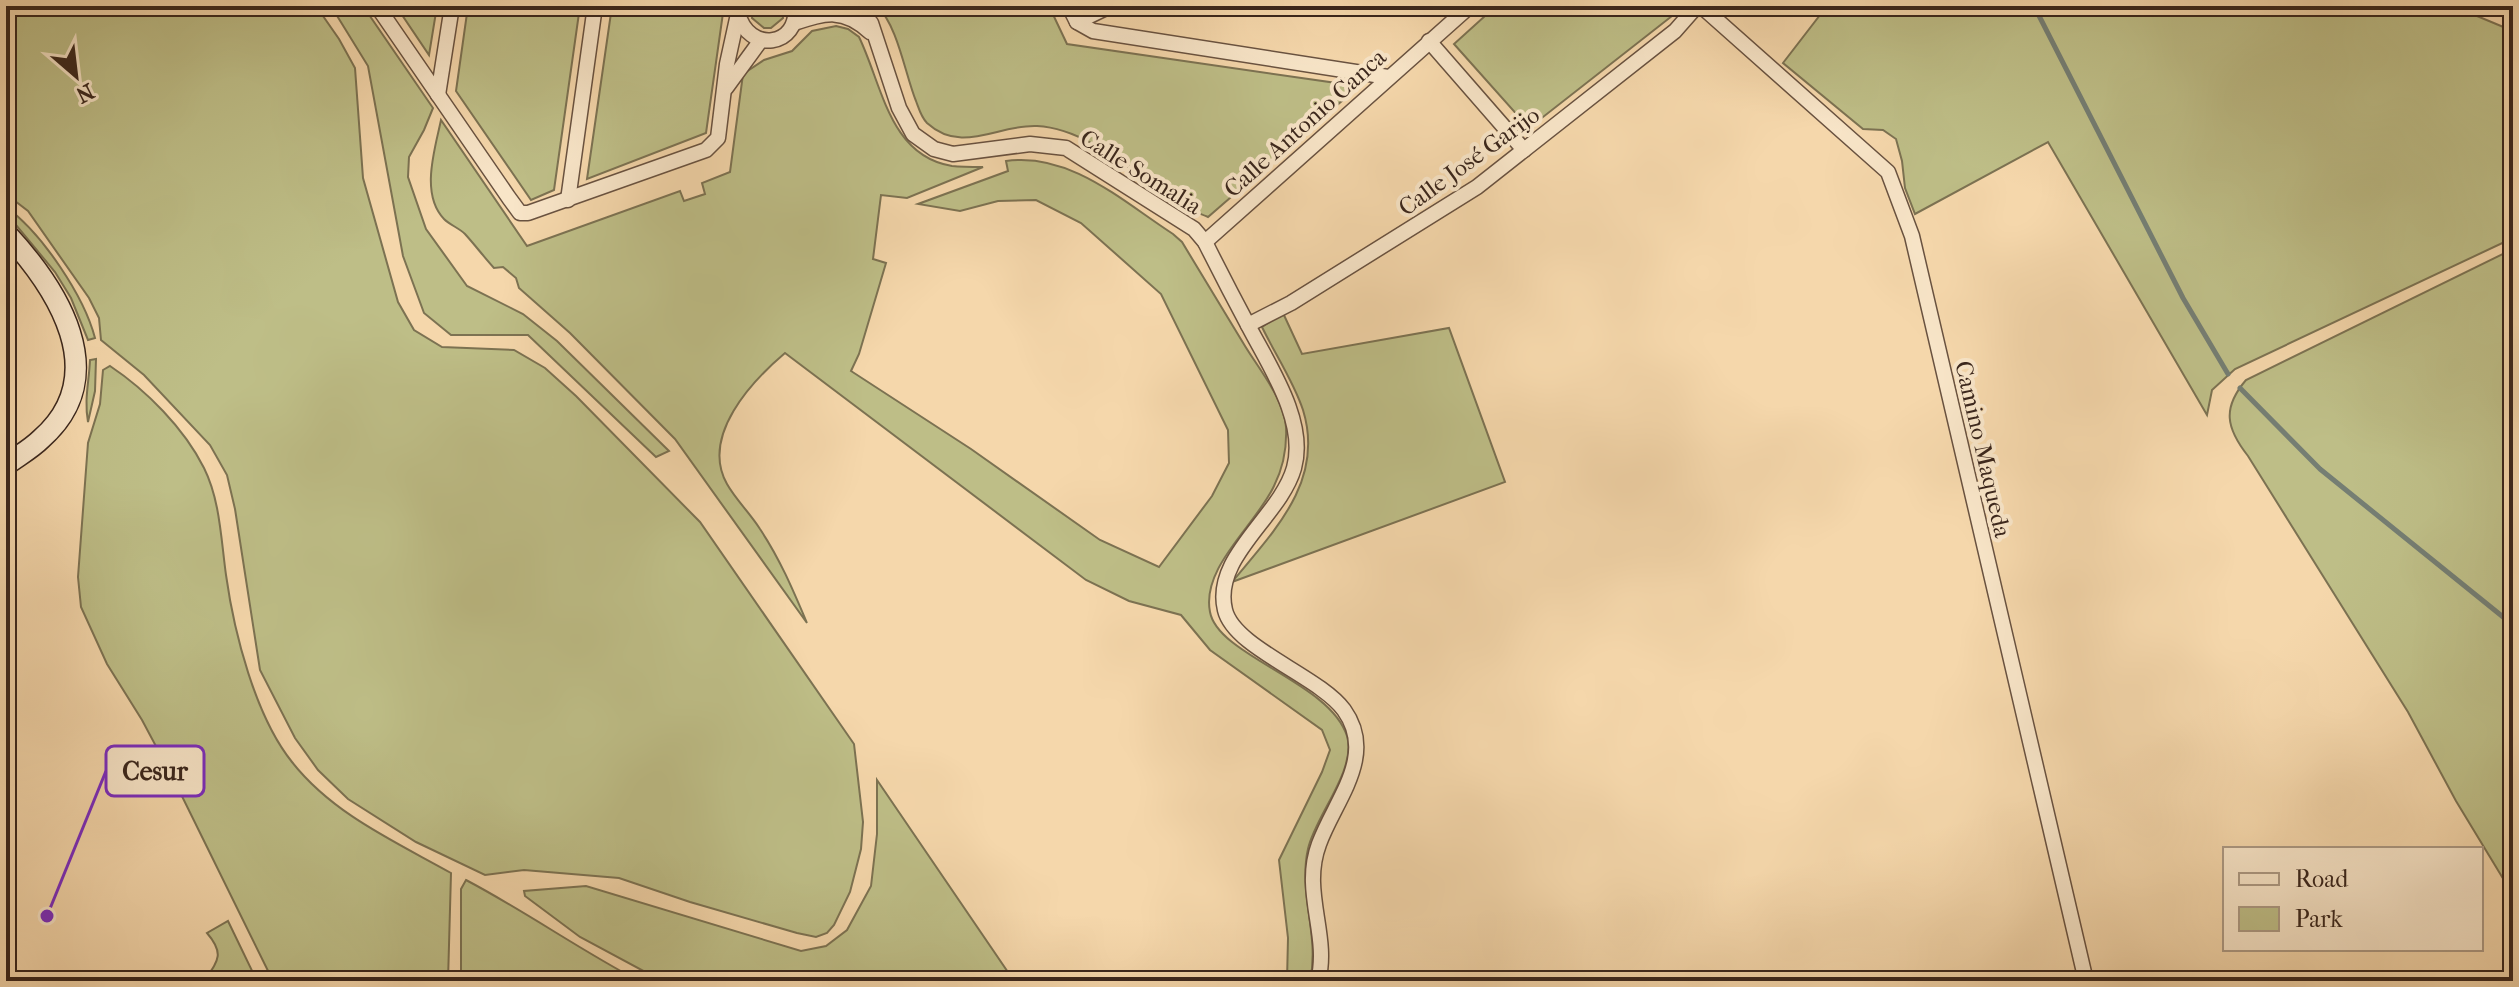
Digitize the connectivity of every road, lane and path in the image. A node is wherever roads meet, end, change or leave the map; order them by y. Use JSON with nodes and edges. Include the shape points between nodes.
{"nodes":[{"id":1,"x":377,"y":6,"type":"edge"},
{"id":2,"x":452,"y":6,"type":"edge"},
{"id":3,"x":595,"y":6,"type":"edge"},
{"id":4,"x":1069,"y":6,"type":"edge"},
{"id":5,"x":1110,"y":6,"type":"edge"},
{"id":6,"x":1470,"y":6,"type":"edge"},
{"id":7,"x":1699,"y":6,"type":"edge"},
{"id":8,"x":853,"y":7,"type":"edge"},
{"id":9,"x":738,"y":9,"type":"edge"},
{"id":10,"x":797,"y":11,"type":"edge"},
{"id":11,"x":1077,"y":22,"type":"junction"},
{"id":12,"x":761,"y":40,"type":"junction"},
{"id":13,"x":1429,"y":41,"type":"junction"},
{"id":14,"x":880,"y":45,"type":"junction"},
{"id":15,"x":1388,"y":77,"type":"junction"},
{"id":16,"x":725,"y":88,"type":"junction"},
{"id":17,"x":438,"y":95,"type":"junction"},
{"id":18,"x":1524,"y":150,"type":"junction"},
{"id":19,"x":568,"y":200,"type":"junction"},
{"id":20,"x":6,"y":233,"type":"edge"},
{"id":21,"x":1205,"y":242,"type":"junction"},
{"id":22,"x":1248,"y":325,"type":"junction"},
{"id":23,"x":6,"y":465,"type":"edge"},
{"id":24,"x":1318,"y":981,"type":"edge"},
{"id":25,"x":2086,"y":981,"type":"edge"}],
"edges":[{"from":1,"to":17,"type":"street"},
{"from":2,"to":17,"type":"street"},
{"from":3,"to":19,"type":"street"},
{"from":4,"to":11,"type":"street"},
{"from":5,"to":11,"type":"street"},
{"from":6,"to":13,"type":"street","name":"Calle Antonio Canca"},
{"from":7,"to":18,"type":"street","name":"Calle José Garijo","via":[[1675,31]]},
{"from":7,"to":25,"type":"street","name":"Camino Maqueda","via":[[1888,172],[1912,236]]},
{"from":8,"to":14,"type":"street","name":"Calle Somalia","via":[[871,23]]},
{"from":9,"to":12,"type":"street","via":[[746,32]]},
{"from":9,"to":16,"type":"street"},
{"from":10,"to":12,"type":"street","via":[[785,35]]},
{"from":10,"to":14,"type":"street","via":[[843,14],[860,23]]},
{"from":11,"to":15,"type":"street","via":[[1093,31]]},
{"from":12,"to":16,"type":"street"},
{"from":13,"to":15,"type":"street","name":"Calle Antonio Canca"},
{"from":13,"to":18,"type":"street"},
{"from":14,"to":21,"type":"street","name":"Calle Somalia","via":[[899,108],[913,134],[934,149],[953,154],[1030,144],[1066,148],[1194,229]]},
{"from":15,"to":21,"type":"street","name":"Calle Antonio Canca"},
{"from":16,"to":19,"type":"street","via":[[718,138],[706,150]]},
{"from":17,"to":19,"type":"street","via":[[520,213]]},
{"from":18,"to":22,"type":"street","name":"Calle José Garijo","via":[[1446,209]]},
{"from":20,"to":23,"type":"street","via":[[61,306],[76,363],[69,400],[57,421]]},
{"from":21,"to":22,"type":"street","name":"Calle Somalia"},
{"from":22,"to":24,"type":"street","via":[[1284,394],[1295,430],[1295,467],[1279,500],[1233,561],[1222,590],[1225,613],[1248,639],[1331,696],[1355,731],[1357,757],[1349,784],[1319,844],[1311,877],[1320,943]]}]}
